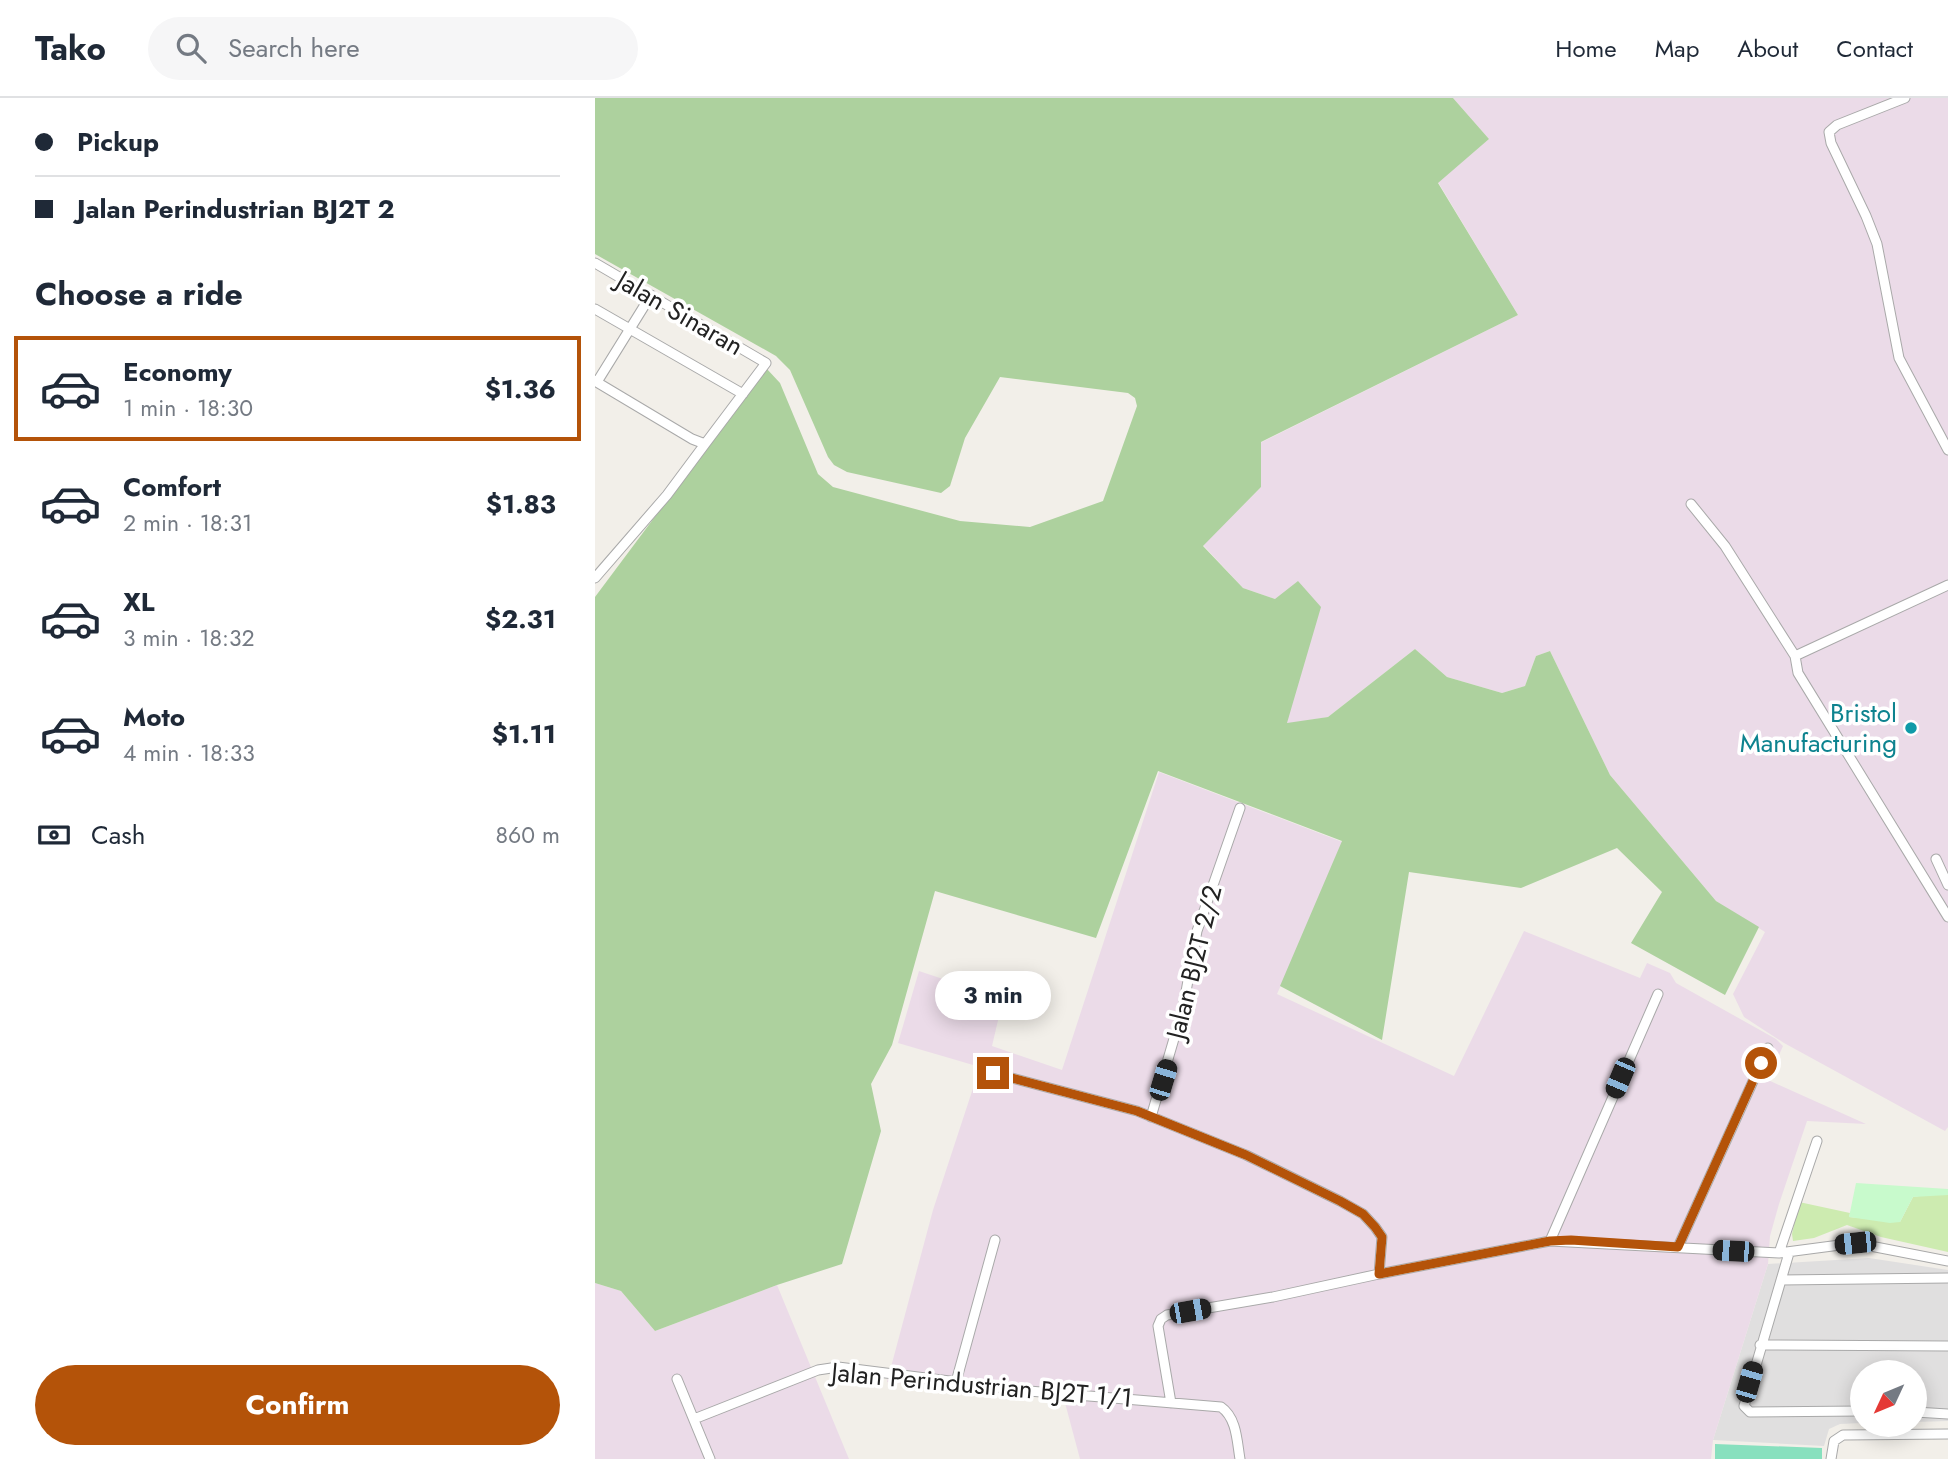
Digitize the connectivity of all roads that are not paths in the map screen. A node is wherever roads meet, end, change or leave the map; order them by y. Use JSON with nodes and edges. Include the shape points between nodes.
{"nodes":[{"id":1,"x":1905,"y":98,"type":"edge"},
{"id":2,"x":595,"y":262,"type":"edge"},
{"id":3,"x":650,"y":295,"type":"junction"},
{"id":4,"x":595,"y":309,"type":"edge"},
{"id":5,"x":629,"y":329,"type":"junction"},
{"id":6,"x":596,"y":382,"type":"edge"},
{"id":7,"x":743,"y":394,"type":"junction"},
{"id":8,"x":705,"y":444,"type":"junction"},
{"id":9,"x":1948,"y":450,"type":"edge"},
{"id":10,"x":1691,"y":504,"type":"dead end"},
{"id":11,"x":595,"y":578,"type":"edge"},
{"id":12,"x":1948,"y":585,"type":"edge"},
{"id":13,"x":1795,"y":656,"type":"junction"},
{"id":14,"x":1240,"y":808,"type":"dead end"},
{"id":15,"x":1936,"y":859,"type":"dead end"},
{"id":16,"x":1948,"y":885,"type":"edge"},
{"id":17,"x":1948,"y":917,"type":"edge"},
{"id":18,"x":1658,"y":994,"type":"dead end"},
{"id":19,"x":1768,"y":1048,"type":"dead end"},
{"id":20,"x":993,"y":1073,"type":"dead end"},
{"id":21,"x":1151,"y":1117,"type":"junction"},
{"id":22,"x":1817,"y":1141,"type":"dead end"},
{"id":23,"x":995,"y":1240,"type":"dead end"},
{"id":24,"x":1550,"y":1241,"type":"junction"},
{"id":25,"x":1678,"y":1247,"type":"junction"},
{"id":26,"x":1784,"y":1253,"type":"junction"},
{"id":27,"x":1948,"y":1261,"type":"edge"},
{"id":28,"x":1379,"y":1274,"type":"junction"},
{"id":29,"x":1948,"y":1278,"type":"edge"},
{"id":30,"x":1781,"y":1280,"type":"junction"},
{"id":31,"x":1760,"y":1345,"type":"junction"},
{"id":32,"x":1948,"y":1346,"type":"edge"},
{"id":33,"x":677,"y":1378,"type":"dead end"},
{"id":34,"x":956,"y":1382,"type":"junction"},
{"id":35,"x":1171,"y":1403,"type":"junction"},
{"id":36,"x":1850,"y":1411,"type":"edge"},
{"id":37,"x":1927,"y":1413,"type":"edge"},
{"id":38,"x":1948,"y":1414,"type":"edge"},
{"id":39,"x":694,"y":1419,"type":"junction"},
{"id":40,"x":1948,"y":1434,"type":"edge"},
{"id":41,"x":710,"y":1459,"type":"edge"},
{"id":42,"x":1240,"y":1459,"type":"edge"},
{"id":43,"x":1831,"y":1459,"type":"edge"}],
"edges":[{"from":1,"to":9,"type":"street","via":[[1829,132],[1877,244],[1899,358]]},
{"from":2,"to":3,"type":"street","name":"Jalan Sinaran"},
{"from":3,"to":5,"type":"street"},
{"from":3,"to":7,"type":"street","name":"Jalan Sinaran","via":[[766,363]]},
{"from":4,"to":5,"type":"street"},
{"from":5,"to":6,"type":"street"},
{"from":5,"to":7,"type":"street"},
{"from":6,"to":8,"type":"street"},
{"from":7,"to":8,"type":"street"},
{"from":8,"to":11,"type":"street"},
{"from":10,"to":13,"type":"street","via":[[1725,546]]},
{"from":12,"to":13,"type":"street"},
{"from":13,"to":17,"type":"street","via":[[1798,673]]},
{"from":14,"to":21,"type":"street","name":"Jalan BJ2T 2/2","via":[[1197,931],[1183,1008]]},
{"from":15,"to":16,"type":"street"},
{"from":18,"to":24,"type":"street"},
{"from":19,"to":25,"type":"street"},
{"from":20,"to":21,"type":"street"},
{"from":21,"to":28,"type":"street","via":[[1246,1155],[1363,1214],[1382,1237]]},
{"from":22,"to":26,"type":"street"},
{"from":23,"to":34,"type":"street"},
{"from":24,"to":25,"type":"street"},
{"from":24,"to":28,"type":"street"},
{"from":25,"to":26,"type":"street"},
{"from":26,"to":27,"type":"street","via":[[1855,1243]]},
{"from":26,"to":30,"type":"street"},
{"from":28,"to":35,"type":"street","via":[[1167,1315],[1159,1326]]},
{"from":29,"to":30,"type":"street"},
{"from":30,"to":31,"type":"street"},
{"from":31,"to":32,"type":"street"},
{"from":31,"to":36,"type":"street","via":[[1744,1400],[1750,1412]]},
{"from":33,"to":39,"type":"street"},
{"from":34,"to":35,"type":"street","name":"Jalan Perindustrian BJ2T 1/1"},
{"from":34,"to":39,"type":"street","name":"Jalan Perindustrian BJ2T 1/1","via":[[830,1367]]},
{"from":35,"to":42,"type":"street","name":"Jalan Perindustrian BJ2T 1/1","via":[[1211,1405],[1228,1412]]},
{"from":37,"to":38,"type":"street"},
{"from":39,"to":41,"type":"street"},
{"from":40,"to":43,"type":"street","via":[[1843,1434],[1834,1441]]}]}
